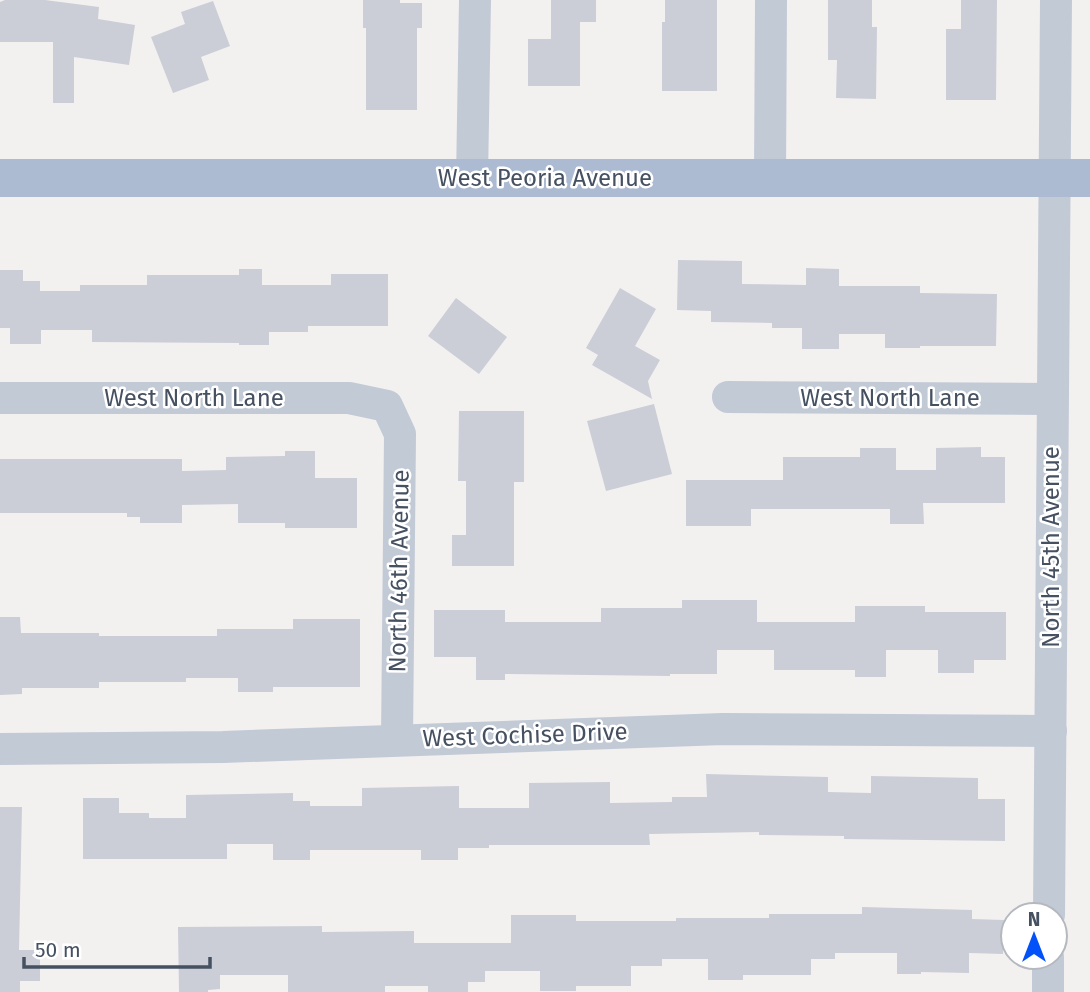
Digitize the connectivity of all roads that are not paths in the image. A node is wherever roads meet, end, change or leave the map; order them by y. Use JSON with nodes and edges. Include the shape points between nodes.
{"nodes":[{"id":1,"x":475,"y":0,"type":"edge"},
{"id":2,"x":771,"y":0,"type":"edge"},
{"id":3,"x":1056,"y":0,"type":"edge"},
{"id":4,"x":770,"y":177,"type":"junction"},
{"id":5,"x":0,"y":178,"type":"edge"},
{"id":6,"x":472,"y":178,"type":"junction"},
{"id":7,"x":1072,"y":178,"type":"edge"},
{"id":8,"x":727,"y":397,"type":"dead end"},
{"id":9,"x":0,"y":398,"type":"edge"},
{"id":10,"x":1052,"y":399,"type":"junction"},
{"id":11,"x":387,"y":406,"type":"joint"},
{"id":12,"x":1051,"y":731,"type":"junction"},
{"id":13,"x":397,"y":740,"type":"junction"},
{"id":14,"x":0,"y":749,"type":"edge"},
{"id":15,"x":1049,"y":901,"type":"edge"},
{"id":16,"x":1048,"y":971,"type":"edge"},
{"id":17,"x":1048,"y":992,"type":"edge"}],
"edges":[{"from":1,"to":6,"type":"street"},
{"from":2,"to":4,"type":"street"},
{"from":3,"to":7,"type":"street","name":"North 45th Avenue"},
{"from":4,"to":6,"type":"main road","name":"West Peoria Avenue"},
{"from":4,"to":7,"type":"main road","name":"West Peoria Avenue"},
{"from":5,"to":6,"type":"main road","name":"West Peoria Avenue"},
{"from":7,"to":10,"type":"street","name":"North 45th Avenue"},
{"from":8,"to":10,"type":"street","name":"West North Lane"},
{"from":9,"to":11,"type":"street","name":"West North Lane","via":[[349,398]]},
{"from":10,"to":12,"type":"street","name":"North 45th Avenue"},
{"from":11,"to":13,"type":"street","name":"North 46th Avenue","via":[[400,435]]},
{"from":12,"to":13,"type":"street","name":"West Cochise Drive","via":[[737,729]]},
{"from":12,"to":15,"type":"street","name":"North 45th Avenue"},
{"from":13,"to":14,"type":"street","name":"West Cochise Drive"},
{"from":16,"to":17,"type":"street"}]}
